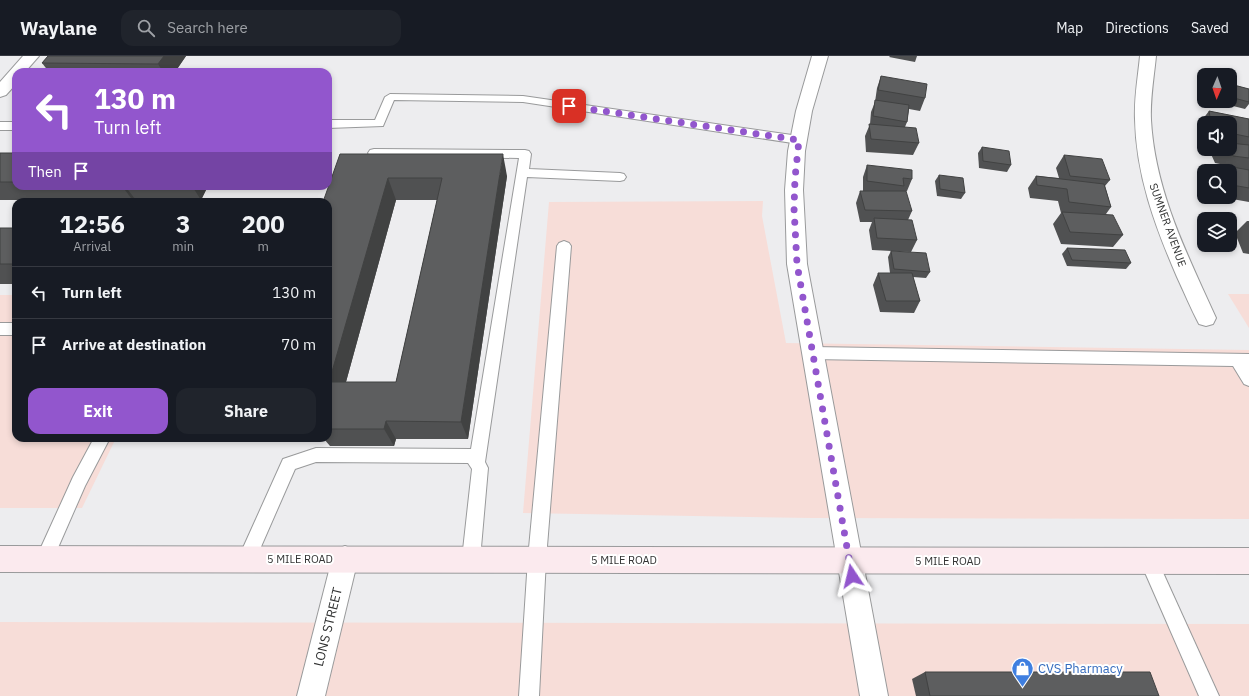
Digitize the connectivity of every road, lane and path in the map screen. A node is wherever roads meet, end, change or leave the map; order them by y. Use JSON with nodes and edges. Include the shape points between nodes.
{"nodes":[{"id":1,"x":31,"y":56,"type":"edge"},
{"id":2,"x":820,"y":56,"type":"edge"},
{"id":3,"x":1148,"y":56,"type":"edge"},
{"id":4,"x":21,"y":68,"type":"edge"},
{"id":5,"x":12,"y":79,"type":"edge"},
{"id":6,"x":0,"y":92,"type":"edge"},
{"id":7,"x":332,"y":124,"type":"edge"},
{"id":8,"x":0,"y":126,"type":"edge"},
{"id":9,"x":12,"y":126,"type":"edge"},
{"id":10,"x":799,"y":140,"type":"junction"},
{"id":11,"x":374,"y":153,"type":"edge"},
{"id":12,"x":522,"y":173,"type":"junction"},
{"id":13,"x":620,"y":176,"type":"dead end"},
{"id":14,"x":564,"y":246,"type":"dead end"},
{"id":15,"x":1206,"y":318,"type":"dead end"},
{"id":16,"x":0,"y":329,"type":"edge"},
{"id":17,"x":12,"y":329,"type":"edge"},
{"id":18,"x":812,"y":353,"type":"junction"},
{"id":19,"x":1243,"y":360,"type":"edge"},
{"id":20,"x":1249,"y":380,"type":"edge"},
{"id":21,"x":100,"y":442,"type":"edge"},
{"id":22,"x":477,"y":463,"type":"junction"},
{"id":23,"x":0,"y":559,"type":"edge"},
{"id":24,"x":247,"y":559,"type":"junction"},
{"id":25,"x":345,"y":559,"type":"junction"},
{"id":26,"x":471,"y":559,"type":"junction"},
{"id":27,"x":537,"y":559,"type":"junction"},
{"id":28,"x":44,"y":560,"type":"junction"},
{"id":29,"x":849,"y":560,"type":"junction"},
{"id":30,"x":1149,"y":561,"type":"junction"},
{"id":31,"x":1249,"y":561,"type":"edge"},
{"id":32,"x":311,"y":696,"type":"edge"},
{"id":33,"x":529,"y":696,"type":"edge"},
{"id":34,"x":874,"y":696,"type":"edge"},
{"id":35,"x":1208,"y":696,"type":"edge"}],
"edges":[{"from":1,"to":4,"type":"street"},
{"from":2,"to":10,"type":"street"},
{"from":3,"to":15,"type":"street","name":"SUMNER AVENUE","via":[[1142,119],[1151,179],[1164,219]]},
{"from":5,"to":6,"type":"street"},
{"from":7,"to":10,"type":"lane","via":[[379,124],[390,98],[523,99]]},
{"from":8,"to":9,"type":"lane"},
{"from":10,"to":18,"type":"street","via":[[794,208],[797,264]]},
{"from":11,"to":12,"type":"lane","via":[[525,154]]},
{"from":12,"to":13,"type":"lane"},
{"from":12,"to":22,"type":"lane"},
{"from":14,"to":27,"type":"lane"},
{"from":16,"to":17,"type":"lane"},
{"from":18,"to":19,"type":"lane"},
{"from":18,"to":29,"type":"street"},
{"from":19,"to":20,"type":"lane"},
{"from":21,"to":28,"type":"lane"},
{"from":22,"to":24,"type":"lane","via":[[472,456],[316,454],[290,464]]},
{"from":22,"to":26,"type":"lane","via":[[480,468]]},
{"from":23,"to":28,"type":"main road","name":"5 MILE ROAD"},
{"from":24,"to":25,"type":"main road","name":"5 MILE ROAD"},
{"from":24,"to":28,"type":"main road","name":"5 MILE ROAD"},
{"from":25,"to":26,"type":"main road","name":"5 MILE ROAD"},
{"from":25,"to":32,"type":"street","name":"LONS STREET"},
{"from":26,"to":27,"type":"main road","name":"5 MILE ROAD"},
{"from":27,"to":29,"type":"main road","name":"5 MILE ROAD"},
{"from":27,"to":33,"type":"lane"},
{"from":29,"to":30,"type":"main road","name":"5 MILE ROAD"},
{"from":29,"to":34,"type":"street"},
{"from":30,"to":31,"type":"main road","name":"5 MILE ROAD"},
{"from":30,"to":35,"type":"lane"}]}
